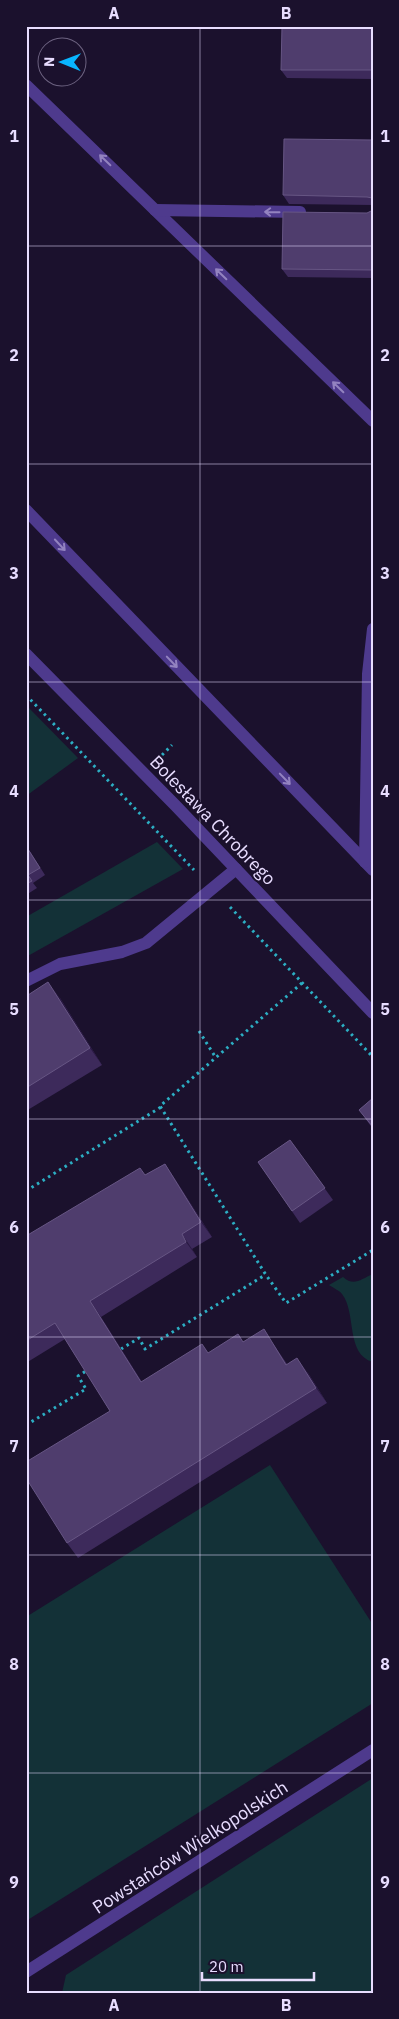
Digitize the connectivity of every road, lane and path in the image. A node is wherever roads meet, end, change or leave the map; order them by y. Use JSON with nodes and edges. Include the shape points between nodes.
{"nodes":[{"id":1,"x":26,"y":85,"type":"edge"},
{"id":2,"x":155,"y":210,"type":"junction"},
{"id":3,"x":314,"y":212,"type":"edge"},
{"id":4,"x":373,"y":421,"type":"edge"},
{"id":5,"x":26,"y":510,"type":"edge"},
{"id":6,"x":373,"y":629,"type":"edge"},
{"id":7,"x":26,"y":654,"type":"edge"},
{"id":8,"x":369,"y":866,"type":"edge"},
{"id":9,"x":236,"y":869,"type":"junction"},
{"id":10,"x":26,"y":981,"type":"edge"},
{"id":11,"x":302,"y":982,"type":"dead end"},
{"id":12,"x":373,"y":1013,"type":"edge"},
{"id":13,"x":199,"y":1031,"type":"dead end"},
{"id":14,"x":216,"y":1058,"type":"junction"},
{"id":15,"x":161,"y":1107,"type":"junction"},
{"id":16,"x":26,"y":1191,"type":"edge"},
{"id":17,"x":373,"y":1250,"type":"edge"},
{"id":18,"x":266,"y":1275,"type":"junction"},
{"id":19,"x":121,"y":1349,"type":"edge"},
{"id":20,"x":86,"y":1371,"type":"edge"},
{"id":21,"x":26,"y":1425,"type":"edge"},
{"id":22,"x":373,"y":1750,"type":"edge"},
{"id":23,"x":26,"y":1972,"type":"edge"}],
"edges":[{"from":2,"to":1,"type":"street","one_way":true},
{"from":3,"to":2,"type":"street","one_way":true},
{"from":4,"to":2,"type":"street","one_way":true},
{"from":5,"to":8,"type":"street","one_way":true},
{"from":6,"to":8,"type":"street","via":[[368,674]]},
{"from":7,"to":9,"type":"street","name":"Bolesława Chrobrego"},
{"from":9,"to":10,"type":"street","via":[[146,943],[122,952],[60,964]]},
{"from":9,"to":12,"type":"street","name":"Bolesława Chrobrego"},
{"from":11,"to":14,"type":"path"},
{"from":13,"to":14,"type":"path"},
{"from":14,"to":15,"type":"path"},
{"from":15,"to":16,"type":"path"},
{"from":15,"to":18,"type":"path"},
{"from":17,"to":18,"type":"path","via":[[286,1303]]},
{"from":18,"to":19,"type":"path","via":[[146,1348],[139,1338]]},
{"from":20,"to":21,"type":"path","via":[[78,1376],[86,1388]]},
{"from":22,"to":23,"type":"street","name":"Powstańców Wielkopolskich"}]}
